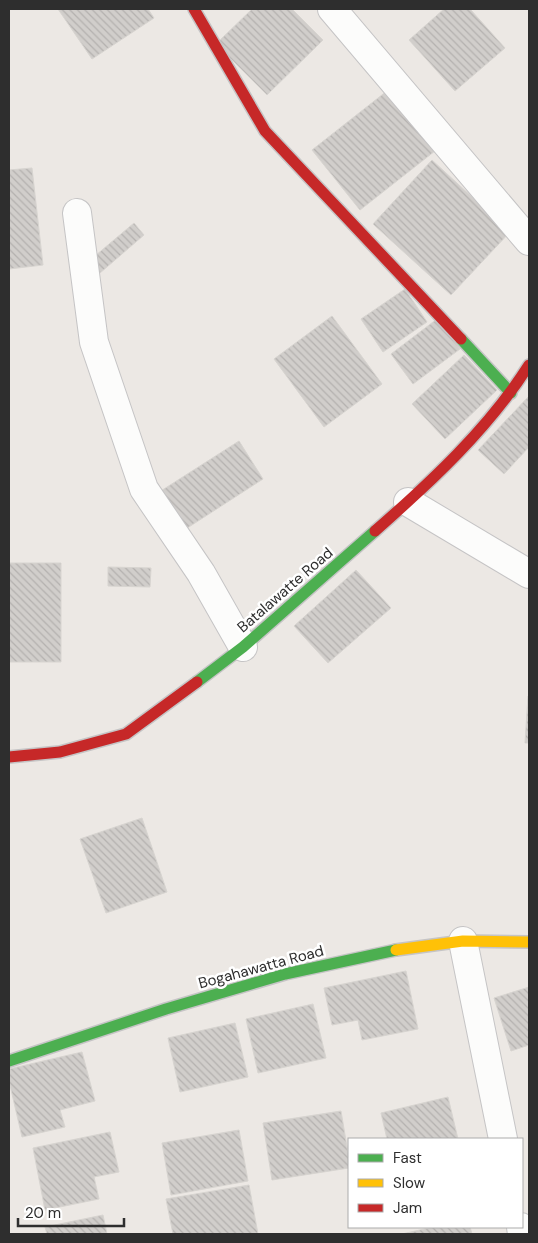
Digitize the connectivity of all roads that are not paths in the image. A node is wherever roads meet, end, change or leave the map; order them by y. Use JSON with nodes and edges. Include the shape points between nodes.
{"nodes":[{"id":1,"x":194,"y":9,"type":"edge"},
{"id":2,"x":332,"y":9,"type":"edge"},
{"id":3,"x":76,"y":213,"type":"dead end"},
{"id":4,"x":529,"y":241,"type":"edge"},
{"id":5,"x":529,"y":365,"type":"edge"},
{"id":6,"x":511,"y":393,"type":"junction"},
{"id":7,"x":408,"y":502,"type":"junction"},
{"id":8,"x":529,"y":574,"type":"edge"},
{"id":9,"x":243,"y":647,"type":"junction"},
{"id":10,"x":9,"y":757,"type":"edge"},
{"id":11,"x":463,"y":941,"type":"junction"},
{"id":12,"x":529,"y":942,"type":"edge"},
{"id":13,"x":9,"y":1061,"type":"edge"},
{"id":14,"x":503,"y":1138,"type":"edge"}],
"edges":[{"from":1,"to":6,"type":"street","via":[[265,131]]},
{"from":2,"to":4,"type":"street"},
{"from":3,"to":9,"type":"street","via":[[94,342],[144,489],[201,573]]},
{"from":5,"to":6,"type":"street","name":"Batalawatte Road"},
{"from":6,"to":7,"type":"street","name":"Batalawatte Road","via":[[471,441]]},
{"from":7,"to":8,"type":"street"},
{"from":7,"to":9,"type":"street","name":"Batalawatte Road"},
{"from":9,"to":10,"type":"street","name":"Batalawatte Road","via":[[126,734],[60,752]]},
{"from":11,"to":12,"type":"street","name":"Bogahawatta Road"},
{"from":11,"to":13,"type":"street","name":"Bogahawatta Road","via":[[409,947],[285,974]]},
{"from":11,"to":14,"type":"street"}]}
